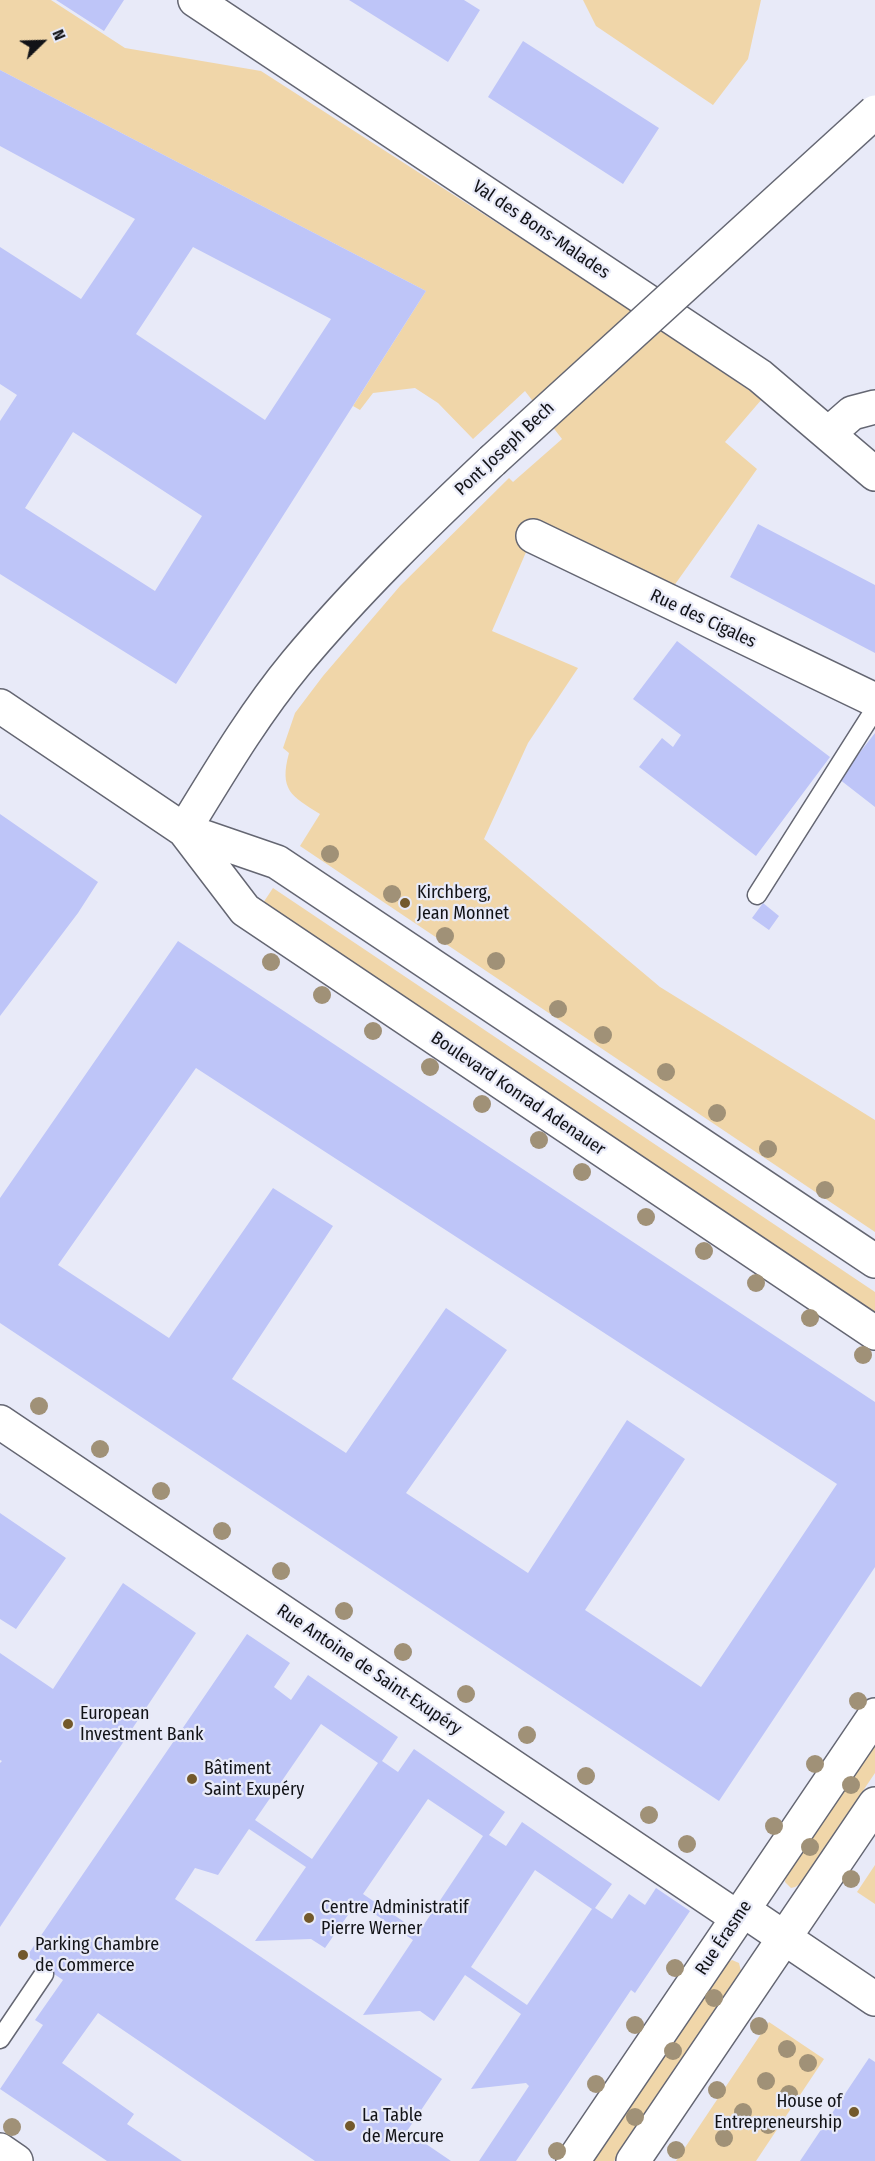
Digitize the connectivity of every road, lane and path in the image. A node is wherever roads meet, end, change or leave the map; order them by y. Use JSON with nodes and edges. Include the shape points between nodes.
{"nodes":[{"id":1,"x":195,"y":0,"type":"edge"},
{"id":2,"x":875,"y":112,"type":"edge"},
{"id":3,"x":875,"y":407,"type":"edge"},
{"id":4,"x":828,"y":434,"type":"junction"},
{"id":5,"x":875,"y":474,"type":"edge"},
{"id":6,"x":533,"y":536,"type":"dead end"},
{"id":7,"x":875,"y":699,"type":"edge"},
{"id":8,"x":0,"y":706,"type":"edge"},
{"id":9,"x":875,"y":709,"type":"edge"},
{"id":10,"x":184,"y":830,"type":"junction"},
{"id":11,"x":757,"y":895,"type":"dead end"},
{"id":12,"x":875,"y":1261,"type":"edge"},
{"id":13,"x":875,"y":1333,"type":"edge"},
{"id":14,"x":0,"y":1422,"type":"edge"},
{"id":15,"x":875,"y":1714,"type":"edge"},
{"id":16,"x":875,"y":1804,"type":"edge"},
{"id":17,"x":740,"y":1914,"type":"junction"},
{"id":18,"x":784,"y":1938,"type":"junction"},
{"id":19,"x":44,"y":1974,"type":"dead end"},
{"id":20,"x":875,"y":1999,"type":"edge"},
{"id":21,"x":0,"y":2040,"type":"edge"},
{"id":22,"x":0,"y":2150,"type":"edge"},
{"id":23,"x":16,"y":2161,"type":"edge"},
{"id":24,"x":573,"y":2161,"type":"edge"},
{"id":25,"x":633,"y":2161,"type":"edge"}],
"edges":[{"from":1,"to":4,"type":"street","name":"Val des Bons-Malades","via":[[760,376]]},
{"from":2,"to":10,"type":"street","name":"Pont Joseph Bech","bridge":true,"via":[[432,517],[295,664],[241,738]]},
{"from":3,"to":4,"type":"street","via":[[852,413]]},
{"from":4,"to":5,"type":"street","name":"Val des Bons-Malades"},
{"from":6,"to":7,"type":"street","name":"Rue des Cigales"},
{"from":8,"to":10,"type":"street","name":"Boulevard Konrad Adenauer"},
{"from":9,"to":11,"type":"lane"},
{"from":10,"to":12,"type":"street","name":"Boulevard Konrad Adenauer","via":[[277,862]]},
{"from":10,"to":13,"type":"street","name":"Boulevard Konrad Adenauer","via":[[245,910]]},
{"from":14,"to":17,"type":"street","name":"Rue Antoine de Saint-Exupéry"},
{"from":15,"to":17,"type":"street","name":"Rue Érasme"},
{"from":16,"to":18,"type":"street"},
{"from":17,"to":18,"type":"street","name":"Rue Antoine de Saint-Exupéry"},
{"from":17,"to":24,"type":"street","name":"Rue Érasme"},
{"from":18,"to":20,"type":"street","name":"Rue Antoine de Saint-Exupéry"},
{"from":18,"to":25,"type":"street"},
{"from":19,"to":21,"type":"lane"},
{"from":22,"to":23,"type":"street"}]}
